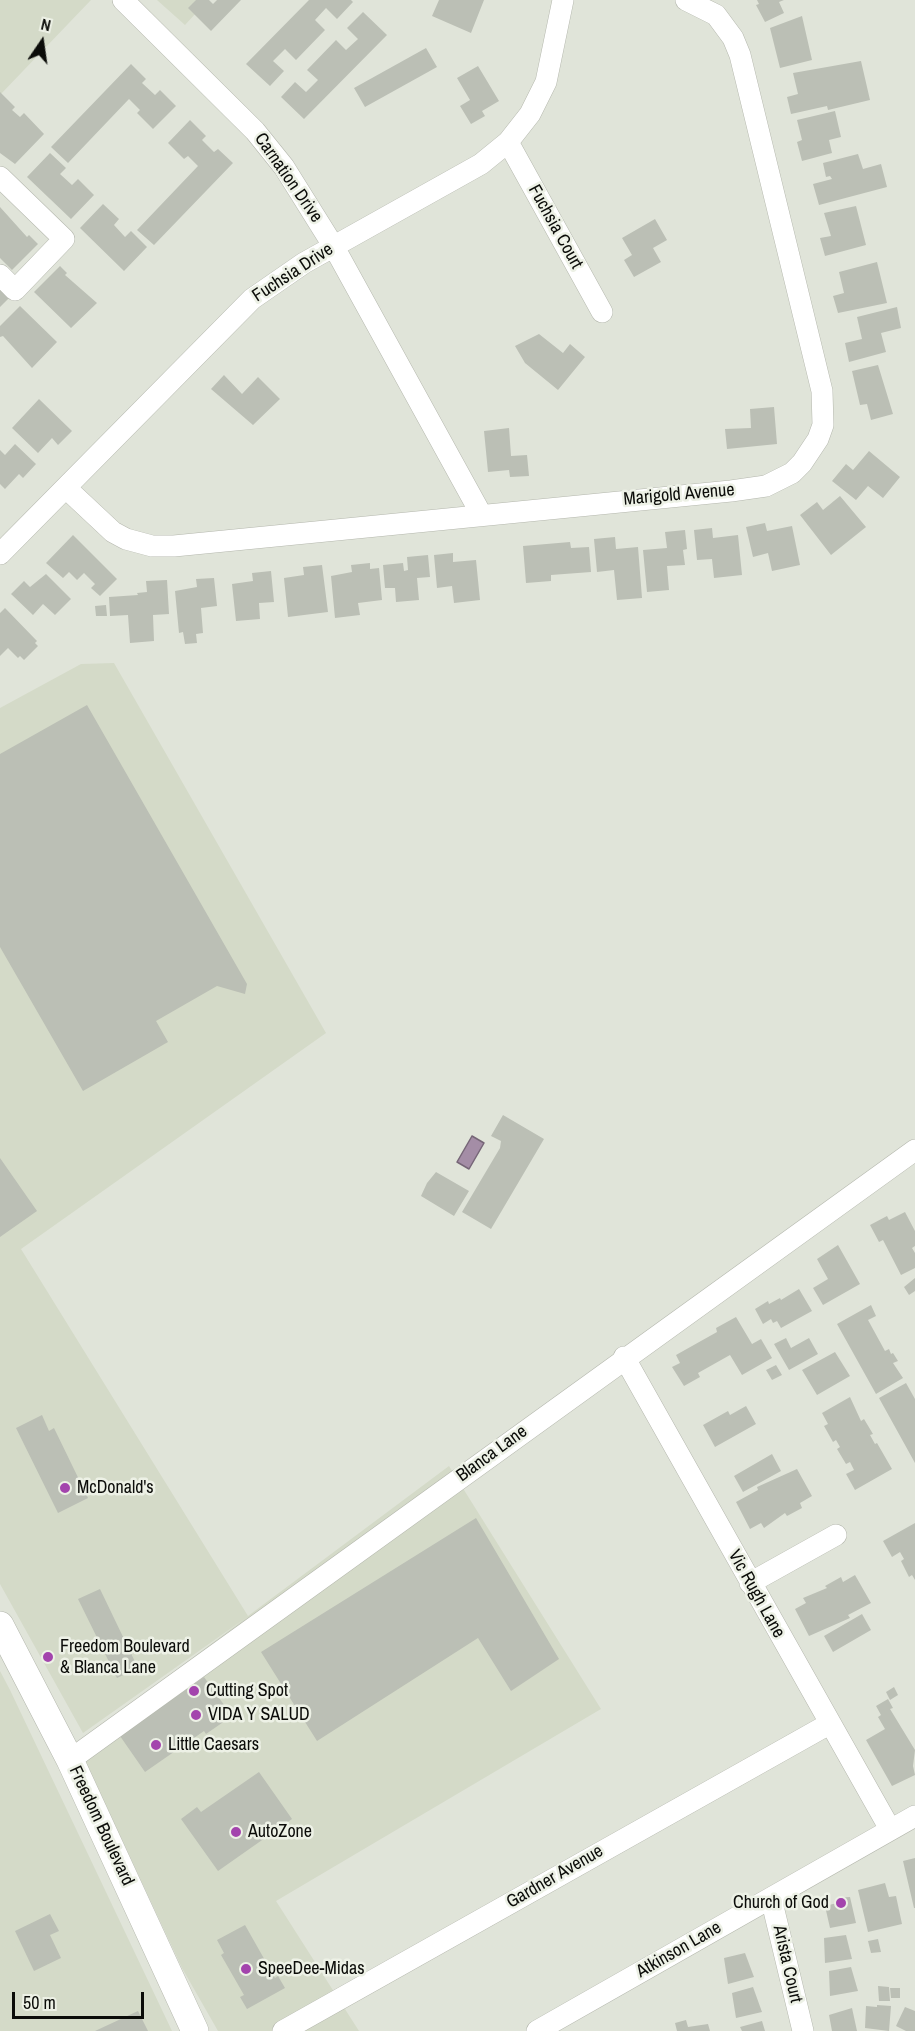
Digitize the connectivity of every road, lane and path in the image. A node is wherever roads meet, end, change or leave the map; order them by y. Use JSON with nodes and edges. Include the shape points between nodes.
{"nodes":[{"id":1,"x":123,"y":0,"type":"edge"},
{"id":2,"x":563,"y":0,"type":"edge"},
{"id":3,"x":686,"y":0,"type":"edge"},
{"id":4,"x":508,"y":142,"type":"junction"},
{"id":5,"x":0,"y":177,"type":"edge"},
{"id":6,"x":334,"y":247,"type":"junction"},
{"id":7,"x":0,"y":275,"type":"edge"},
{"id":8,"x":602,"y":312,"type":"dead end"},
{"id":9,"x":66,"y":488,"type":"junction"},
{"id":10,"x":481,"y":513,"type":"junction"},
{"id":11,"x":0,"y":554,"type":"edge"},
{"id":12,"x":915,"y":1150,"type":"edge"},
{"id":13,"x":624,"y":1357,"type":"junction"},
{"id":14,"x":836,"y":1535,"type":"dead end"},
{"id":15,"x":750,"y":1583,"type":"junction"},
{"id":16,"x":0,"y":1625,"type":"edge"},
{"id":17,"x":829,"y":1724,"type":"junction"},
{"id":18,"x":70,"y":1760,"type":"junction"},
{"id":19,"x":915,"y":1816,"type":"edge"},
{"id":20,"x":890,"y":1829,"type":"junction"},
{"id":21,"x":771,"y":1898,"type":"junction"},
{"id":22,"x":195,"y":2031,"type":"edge"},
{"id":23,"x":283,"y":2031,"type":"edge"},
{"id":24,"x":537,"y":2031,"type":"edge"},
{"id":25,"x":803,"y":2031,"type":"edge"}],
"edges":[{"from":1,"to":6,"type":"street","name":"Carnation Drive","via":[[270,148]]},
{"from":2,"to":4,"type":"street","name":"Fuchsia Drive","via":[[546,82],[530,114]]},
{"from":3,"to":10,"type":"street","name":"Marigold Avenue","via":[[716,15],[734,38],[740,56],[822,391],[823,424],[818,439],[792,473],[766,486]]},
{"from":4,"to":6,"type":"street","name":"Fuchsia Drive","via":[[481,164]]},
{"from":4,"to":8,"type":"street","name":"Fuchsia Court"},
{"from":5,"to":7,"type":"street","via":[[64,239],[15,290]]},
{"from":6,"to":9,"type":"street","name":"Fuchsia Drive","via":[[252,299]]},
{"from":6,"to":10,"type":"street","name":"Carnation Drive"},
{"from":9,"to":10,"type":"street","name":"Marigold Avenue","via":[[113,532],[152,546]]},
{"from":9,"to":11,"type":"street","name":"Fuchsia Drive"},
{"from":12,"to":13,"type":"street","name":"Blanca Lane"},
{"from":13,"to":15,"type":"street","name":"Vic Rugh Lane"},
{"from":13,"to":18,"type":"street","name":"Blanca Lane"},
{"from":14,"to":15,"type":"street"},
{"from":15,"to":17,"type":"street","name":"Vic Rugh Lane"},
{"from":16,"to":18,"type":"main road","name":"Freedom Boulevard"},
{"from":17,"to":20,"type":"street","name":"Vic Rugh Lane"},
{"from":17,"to":23,"type":"street","name":"Gardner Avenue"},
{"from":18,"to":22,"type":"main road","name":"Freedom Boulevard"},
{"from":19,"to":20,"type":"street","name":"Atkinson Lane"},
{"from":20,"to":21,"type":"street","name":"Atkinson Lane"},
{"from":21,"to":24,"type":"street","name":"Atkinson Lane"},
{"from":21,"to":25,"type":"street","name":"Arista Court"}]}
